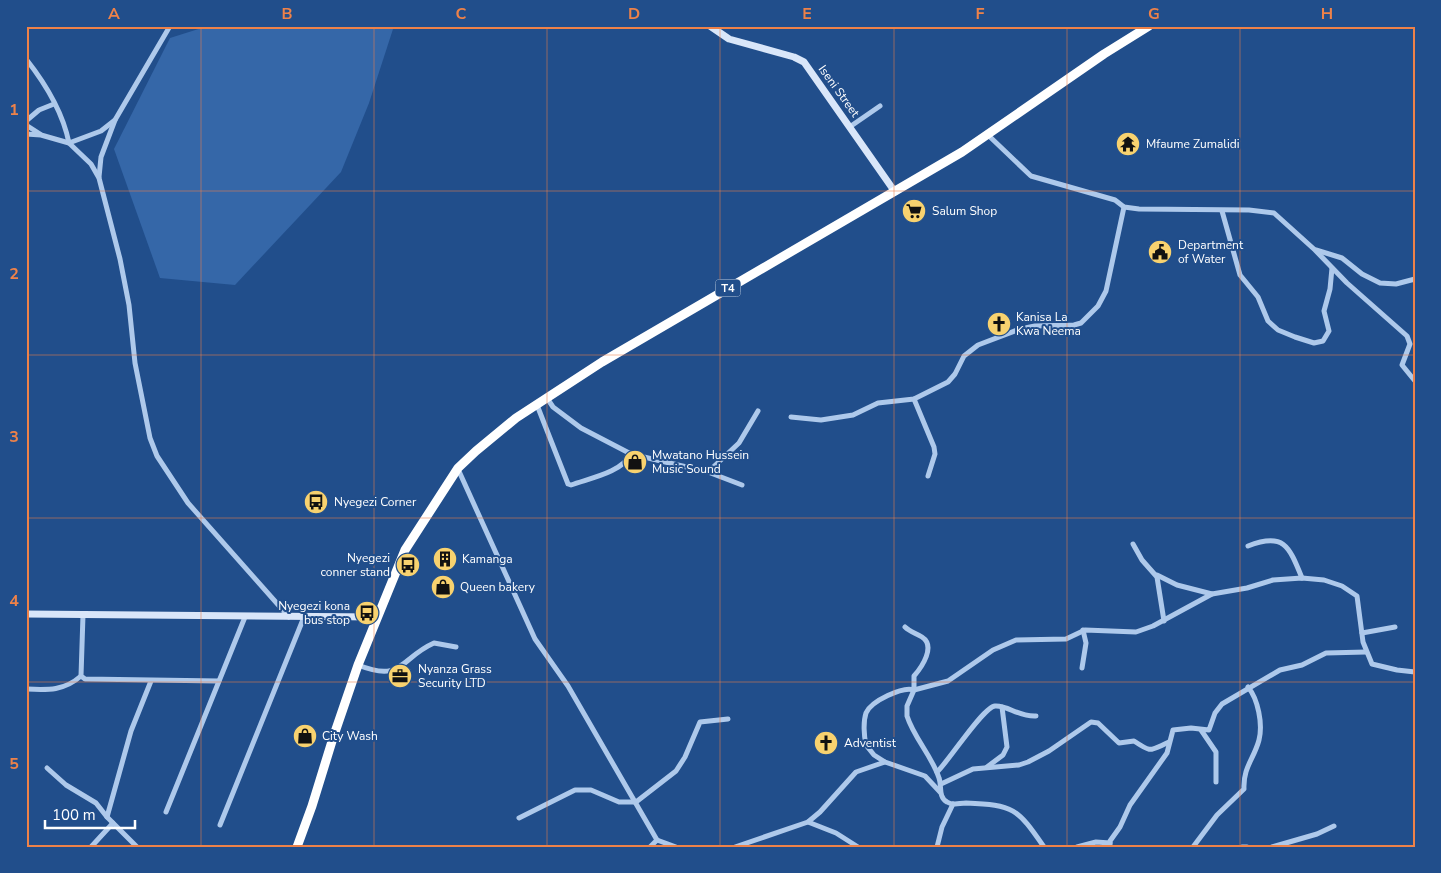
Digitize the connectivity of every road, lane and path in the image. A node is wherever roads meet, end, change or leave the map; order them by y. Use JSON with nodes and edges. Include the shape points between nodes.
{"nodes":[{"id":1,"x":170,"y":26,"type":"edge"},
{"id":2,"x":710,"y":26,"type":"edge"},
{"id":3,"x":1148,"y":26,"type":"edge"},
{"id":4,"x":26,"y":59,"type":"edge"},
{"id":5,"x":54,"y":104,"type":"junction"},
{"id":6,"x":880,"y":106,"type":"dead end"},
{"id":7,"x":115,"y":120,"type":"junction"},
{"id":8,"x":26,"y":121,"type":"edge"},
{"id":9,"x":26,"y":125,"type":"edge"},
{"id":10,"x":851,"y":126,"type":"junction"},
{"id":11,"x":26,"y":134,"type":"edge"},
{"id":12,"x":41,"y":135,"type":"junction"},
{"id":13,"x":988,"y":135,"type":"junction"},
{"id":14,"x":69,"y":143,"type":"junction"},
{"id":15,"x":99,"y":178,"type":"junction"},
{"id":16,"x":895,"y":192,"type":"junction"},
{"id":17,"x":1124,"y":207,"type":"junction"},
{"id":18,"x":1222,"y":211,"type":"junction"},
{"id":19,"x":1315,"y":250,"type":"junction"},
{"id":20,"x":1332,"y":268,"type":"junction"},
{"id":21,"x":1415,"y":279,"type":"edge"},
{"id":22,"x":1415,"y":381,"type":"edge"},
{"id":23,"x":547,"y":398,"type":"junction"},
{"id":24,"x":914,"y":400,"type":"junction"},
{"id":25,"x":537,"y":405,"type":"junction"},
{"id":26,"x":758,"y":410,"type":"dead end"},
{"id":27,"x":791,"y":417,"type":"dead end"},
{"id":28,"x":631,"y":454,"type":"junction"},
{"id":29,"x":458,"y":468,"type":"junction"},
{"id":30,"x":708,"y":472,"type":"junction"},
{"id":31,"x":928,"y":476,"type":"dead end"},
{"id":32,"x":742,"y":485,"type":"dead end"},
{"id":33,"x":1133,"y":544,"type":"dead end"},
{"id":34,"x":1248,"y":546,"type":"dead end"},
{"id":35,"x":1156,"y":575,"type":"junction"},
{"id":36,"x":1302,"y":578,"type":"junction"},
{"id":37,"x":1212,"y":594,"type":"junction"},
{"id":38,"x":26,"y":614,"type":"edge"},
{"id":39,"x":83,"y":615,"type":"junction"},
{"id":40,"x":245,"y":617,"type":"junction"},
{"id":41,"x":289,"y":617,"type":"junction"},
{"id":42,"x":304,"y":617,"type":"junction"},
{"id":43,"x":376,"y":617,"type":"junction"},
{"id":44,"x":1164,"y":621,"type":"junction"},
{"id":45,"x":905,"y":627,"type":"dead end"},
{"id":46,"x":1394,"y":627,"type":"dead end"},
{"id":47,"x":1083,"y":630,"type":"junction"},
{"id":48,"x":1362,"y":632,"type":"junction"},
{"id":49,"x":1363,"y":642,"type":"junction"},
{"id":50,"x":456,"y":647,"type":"dead end"},
{"id":51,"x":1357,"y":650,"type":"junction"},
{"id":52,"x":1366,"y":652,"type":"junction"},
{"id":53,"x":358,"y":665,"type":"junction"},
{"id":54,"x":1082,"y":668,"type":"dead end"},
{"id":55,"x":1415,"y":672,"type":"edge"},
{"id":56,"x":81,"y":676,"type":"junction"},
{"id":57,"x":151,"y":681,"type":"junction"},
{"id":58,"x":219,"y":681,"type":"junction"},
{"id":59,"x":1248,"y":687,"type":"junction"},
{"id":60,"x":26,"y":690,"type":"edge"},
{"id":61,"x":914,"y":690,"type":"junction"},
{"id":62,"x":1002,"y":707,"type":"junction"},
{"id":63,"x":1036,"y":716,"type":"dead end"},
{"id":64,"x":728,"y":719,"type":"dead end"},
{"id":65,"x":1201,"y":730,"type":"junction"},
{"id":66,"x":1169,"y":742,"type":"junction"},
{"id":67,"x":885,"y":762,"type":"junction"},
{"id":68,"x":986,"y":767,"type":"junction"},
{"id":69,"x":46,"y":768,"type":"dead end"},
{"id":70,"x":937,"y":772,"type":"junction"},
{"id":71,"x":1216,"y":782,"type":"dead end"},
{"id":72,"x":941,"y":784,"type":"junction"},
{"id":73,"x":940,"y":792,"type":"junction"},
{"id":74,"x":636,"y":802,"type":"junction"},
{"id":75,"x":953,"y":804,"type":"junction"},
{"id":76,"x":166,"y":812,"type":"dead end"},
{"id":77,"x":106,"y":817,"type":"junction"},
{"id":78,"x":519,"y":818,"type":"dead end"},
{"id":79,"x":808,"y":822,"type":"junction"},
{"id":80,"x":113,"y":823,"type":"junction"},
{"id":81,"x":220,"y":825,"type":"dead end"},
{"id":82,"x":1334,"y":826,"type":"dead end"},
{"id":83,"x":1297,"y":838,"type":"junction"},
{"id":84,"x":657,"y":840,"type":"junction"},
{"id":85,"x":1110,"y":845,"type":"edge"},
{"id":86,"x":91,"y":847,"type":"edge"},
{"id":87,"x":136,"y":847,"type":"edge"},
{"id":88,"x":297,"y":847,"type":"edge"},
{"id":89,"x":650,"y":847,"type":"edge"},
{"id":90,"x":676,"y":847,"type":"edge"},
{"id":91,"x":735,"y":847,"type":"edge"},
{"id":92,"x":858,"y":847,"type":"edge"},
{"id":93,"x":937,"y":847,"type":"edge"},
{"id":94,"x":1044,"y":847,"type":"edge"},
{"id":95,"x":1078,"y":847,"type":"edge"},
{"id":96,"x":1193,"y":847,"type":"edge"},
{"id":97,"x":1242,"y":847,"type":"edge"},
{"id":98,"x":1247,"y":847,"type":"edge"},
{"id":99,"x":1272,"y":847,"type":"edge"},
{"id":100,"x":1294,"y":847,"type":"edge"}],
"edges":[{"from":1,"to":7,"type":"street"},
{"from":2,"to":10,"type":"main road","name":"Iseni Street","via":[[729,39],[804,62]]},
{"from":3,"to":13,"type":"highway","number":"T4"},
{"from":4,"to":5,"type":"street"},
{"from":5,"to":8,"type":"street","via":[[39,110]]},
{"from":5,"to":14,"type":"street","via":[[66,128]]},
{"from":6,"to":10,"type":"street"},
{"from":7,"to":14,"type":"street","via":[[101,130]]},
{"from":7,"to":15,"type":"street","via":[[101,157]]},
{"from":9,"to":12,"type":"street"},
{"from":10,"to":16,"type":"main road","name":"Iseni Street"},
{"from":11,"to":12,"type":"street"},
{"from":12,"to":14,"type":"street"},
{"from":13,"to":16,"type":"highway","number":"T4"},
{"from":13,"to":17,"type":"street","via":[[1031,176],[1109,198]]},
{"from":14,"to":15,"type":"street","via":[[91,164]]},
{"from":15,"to":41,"type":"street","via":[[120,259],[135,363],[156,456],[188,504]]},
{"from":16,"to":23,"type":"highway","number":"T4","via":[[602,362]]},
{"from":17,"to":18,"type":"street"},
{"from":17,"to":24,"type":"street","via":[[1106,291],[1087,318],[1074,325],[1020,329],[978,345],[964,356],[948,382]]},
{"from":18,"to":19,"type":"street","via":[[1274,213]]},
{"from":18,"to":20,"type":"street","via":[[1240,275],[1258,297],[1268,321],[1278,330],[1314,343],[1323,342],[1329,331],[1324,311]]},
{"from":19,"to":20,"type":"street"},
{"from":19,"to":21,"type":"street","via":[[1342,258],[1380,283],[1396,284]]},
{"from":20,"to":22,"type":"street","via":[[1408,338],[1410,344],[1402,365]]},
{"from":23,"to":25,"type":"highway","number":"T4"},
{"from":23,"to":28,"type":"street","via":[[553,407],[581,428]]},
{"from":24,"to":27,"type":"street","via":[[885,402],[853,415],[821,420]]},
{"from":24,"to":31,"type":"street","via":[[934,447]]},
{"from":25,"to":28,"type":"street","via":[[568,484],[618,468]]},
{"from":25,"to":29,"type":"highway","number":"T4","via":[[516,418]]},
{"from":26,"to":30,"type":"street","via":[[739,443]]},
{"from":28,"to":30,"type":"street"},
{"from":29,"to":43,"type":"highway","number":"T4","via":[[405,550]]},
{"from":29,"to":74,"type":"street","via":[[535,639],[568,686]]},
{"from":30,"to":32,"type":"street"},
{"from":33,"to":35,"type":"street"},
{"from":34,"to":36,"type":"street","via":[[1268,539],[1280,542],[1290,553]]},
{"from":35,"to":37,"type":"street","via":[[1177,585]]},
{"from":35,"to":44,"type":"street"},
{"from":36,"to":37,"type":"street","via":[[1273,580]]},
{"from":36,"to":48,"type":"street","via":[[1330,582],[1355,594],[1359,600]]},
{"from":37,"to":44,"type":"street"},
{"from":38,"to":39,"type":"main road"},
{"from":39,"to":40,"type":"main road"},
{"from":39,"to":56,"type":"street"},
{"from":40,"to":41,"type":"main road"},
{"from":40,"to":58,"type":"street"},
{"from":41,"to":42,"type":"main road"},
{"from":42,"to":43,"type":"main road"},
{"from":42,"to":81,"type":"street"},
{"from":43,"to":53,"type":"highway","number":"T4"},
{"from":44,"to":47,"type":"street","via":[[1132,632]]},
{"from":45,"to":61,"type":"street","via":[[927,642],[924,665],[914,676]]},
{"from":46,"to":48,"type":"street"},
{"from":47,"to":54,"type":"street","via":[[1086,643]]},
{"from":47,"to":61,"type":"street","via":[[1066,639],[1013,640],[948,681]]},
{"from":48,"to":49,"type":"street"},
{"from":49,"to":51,"type":"street"},
{"from":49,"to":52,"type":"street"},
{"from":50,"to":53,"type":"street","via":[[434,643],[392,671],[372,671]]},
{"from":51,"to":52,"type":"street"},
{"from":51,"to":59,"type":"street","via":[[1326,653],[1302,665],[1280,670]]},
{"from":52,"to":55,"type":"street","via":[[1375,666]]},
{"from":53,"to":88,"type":"highway","number":"T4"},
{"from":56,"to":57,"type":"street","via":[[90,681]]},
{"from":56,"to":60,"type":"street","via":[[58,689]]},
{"from":57,"to":58,"type":"street"},
{"from":57,"to":77,"type":"street","via":[[131,731]]},
{"from":58,"to":76,"type":"street"},
{"from":59,"to":65,"type":"street","via":[[1219,707],[1209,730]]},
{"from":59,"to":96,"type":"street","via":[[1256,702],[1259,737],[1246,771],[1244,789],[1217,815]]},
{"from":61,"to":67,"type":"street","via":[[895,691],[866,713],[866,746]]},
{"from":61,"to":70,"type":"street","via":[[907,706],[908,716]]},
{"from":62,"to":63,"type":"street","via":[[1020,715]]},
{"from":62,"to":68,"type":"street","via":[[1007,745],[1003,755]]},
{"from":62,"to":70,"type":"street","via":[[992,706],[984,712]]},
{"from":64,"to":74,"type":"street","via":[[700,722],[676,771]]},
{"from":65,"to":66,"type":"street","via":[[1174,730]]},
{"from":65,"to":71,"type":"street","via":[[1216,752]]},
{"from":66,"to":68,"type":"street","via":[[1148,750],[1134,740],[1119,744],[1098,723],[1091,722],[1028,762]]},
{"from":66,"to":85,"type":"street","via":[[1167,753],[1130,805]]},
{"from":67,"to":73,"type":"street","via":[[925,776]]},
{"from":67,"to":79,"type":"street","via":[[856,772]]},
{"from":68,"to":72,"type":"street","via":[[973,769]]},
{"from":69,"to":77,"type":"street","via":[[96,803]]},
{"from":70,"to":72,"type":"street"},
{"from":72,"to":73,"type":"street"},
{"from":73,"to":75,"type":"street","via":[[945,801]]},
{"from":74,"to":78,"type":"street","via":[[619,802],[592,790],[574,790]]},
{"from":74,"to":84,"type":"street"},
{"from":75,"to":93,"type":"street"},
{"from":75,"to":94,"type":"street","via":[[1001,805],[1011,809],[1026,821]]},
{"from":77,"to":80,"type":"street"},
{"from":79,"to":91,"type":"street"},
{"from":79,"to":92,"type":"street","via":[[836,833]]},
{"from":80,"to":86,"type":"street"},
{"from":80,"to":87,"type":"street"},
{"from":82,"to":83,"type":"street"},
{"from":83,"to":99,"type":"street"},
{"from":83,"to":100,"type":"street"},
{"from":84,"to":89,"type":"street"},
{"from":84,"to":90,"type":"street"},
{"from":85,"to":95,"type":"street","via":[[1096,842]]},
{"from":97,"to":98,"type":"street"}]}
